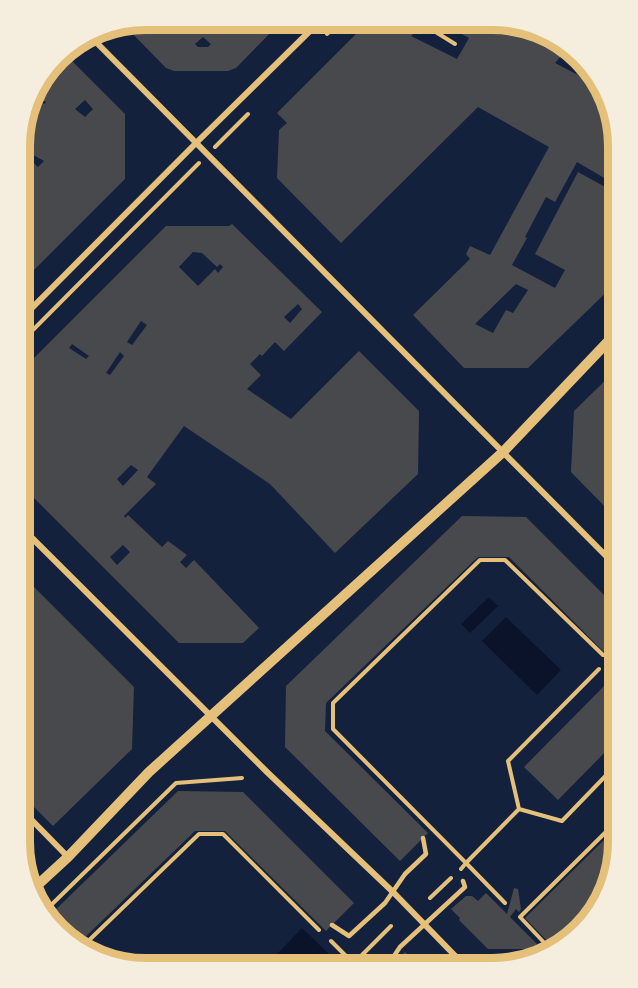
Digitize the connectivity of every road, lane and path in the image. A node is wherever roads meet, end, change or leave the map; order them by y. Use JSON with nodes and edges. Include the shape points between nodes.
{"nodes":[{"id":1,"x":311,"y":30,"type":"edge"},
{"id":2,"x":432,"y":30,"type":"edge"},
{"id":3,"x":95,"y":42,"type":"edge"},
{"id":4,"x":454,"y":44,"type":"dead end"},
{"id":5,"x":196,"y":143,"type":"junction"},
{"id":6,"x":172,"y":190,"type":"dead end"},
{"id":7,"x":30,"y":310,"type":"edge"},
{"id":8,"x":30,"y":333,"type":"edge"},
{"id":9,"x":608,"y":342,"type":"edge"},
{"id":10,"x":503,"y":452,"type":"junction"},
{"id":11,"x":30,"y":536,"type":"edge"},
{"id":12,"x":608,"y":558,"type":"edge"},
{"id":13,"x":603,"y":655,"type":"dead end"},
{"id":14,"x":599,"y":669,"type":"dead end"},
{"id":15,"x":211,"y":715,"type":"junction"},
{"id":16,"x":608,"y":773,"type":"edge"},
{"id":17,"x":242,"y":777,"type":"dead end"},
{"id":18,"x":519,"y":810,"type":"junction"},
{"id":19,"x":30,"y":818,"type":"edge"},
{"id":20,"x":608,"y":830,"type":"edge"},
{"id":21,"x":423,"y":838,"type":"dead end"},
{"id":22,"x":68,"y":856,"type":"junction"},
{"id":23,"x":466,"y":863,"type":"junction"},
{"id":24,"x":463,"y":881,"type":"dead end"},
{"id":25,"x":38,"y":884,"type":"edge"},
{"id":26,"x":393,"y":892,"type":"junction"},
{"id":27,"x":430,"y":898,"type":"dead end"},
{"id":28,"x":505,"y":903,"type":"dead end"},
{"id":29,"x":50,"y":907,"type":"edge"},
{"id":30,"x":423,"y":925,"type":"junction"},
{"id":31,"x":332,"y":926,"type":"dead end"},
{"id":32,"x":391,"y":927,"type":"dead end"},
{"id":33,"x":323,"y":933,"type":"dead end"},
{"id":34,"x":331,"y":941,"type":"dead end"},
{"id":35,"x":87,"y":942,"type":"edge"},
{"id":36,"x":546,"y":945,"type":"edge"},
{"id":37,"x":349,"y":958,"type":"edge"},
{"id":38,"x":359,"y":958,"type":"edge"},
{"id":39,"x":392,"y":958,"type":"edge"},
{"id":40,"x":457,"y":958,"type":"edge"}],
"edges":[{"from":1,"to":5,"type":"street"},
{"from":2,"to":4,"type":"path"},
{"from":3,"to":5,"type":"street"},
{"from":5,"to":7,"type":"street"},
{"from":5,"to":10,"type":"street"},
{"from":6,"to":8,"type":"path"},
{"from":9,"to":10,"type":"street"},
{"from":10,"to":12,"type":"street"},
{"from":10,"to":15,"type":"street"},
{"from":11,"to":15,"type":"street"},
{"from":13,"to":23,"type":"path","via":[[505,560],[480,560],[333,703],[333,729]]},
{"from":14,"to":18,"type":"path","via":[[508,761]]},
{"from":15,"to":22,"type":"street","via":[[140,780]]},
{"from":15,"to":26,"type":"street"},
{"from":16,"to":18,"type":"path","via":[[562,821]]},
{"from":17,"to":29,"type":"path","via":[[176,783]]},
{"from":18,"to":23,"type":"path"},
{"from":19,"to":22,"type":"street"},
{"from":20,"to":36,"type":"path","via":[[520,917]]},
{"from":21,"to":26,"type":"lane","via":[[426,854]]},
{"from":22,"to":25,"type":"street"},
{"from":23,"to":27,"type":"path"},
{"from":23,"to":28,"type":"path"},
{"from":24,"to":30,"type":"lane","via":[[465,887]]},
{"from":26,"to":30,"type":"street"},
{"from":26,"to":31,"type":"lane","via":[[349,936]]},
{"from":30,"to":39,"type":"lane"},
{"from":30,"to":40,"type":"street"},
{"from":32,"to":38,"type":"path"},
{"from":33,"to":35,"type":"path","via":[[223,834],[199,834]]},
{"from":34,"to":37,"type":"path"}]}
